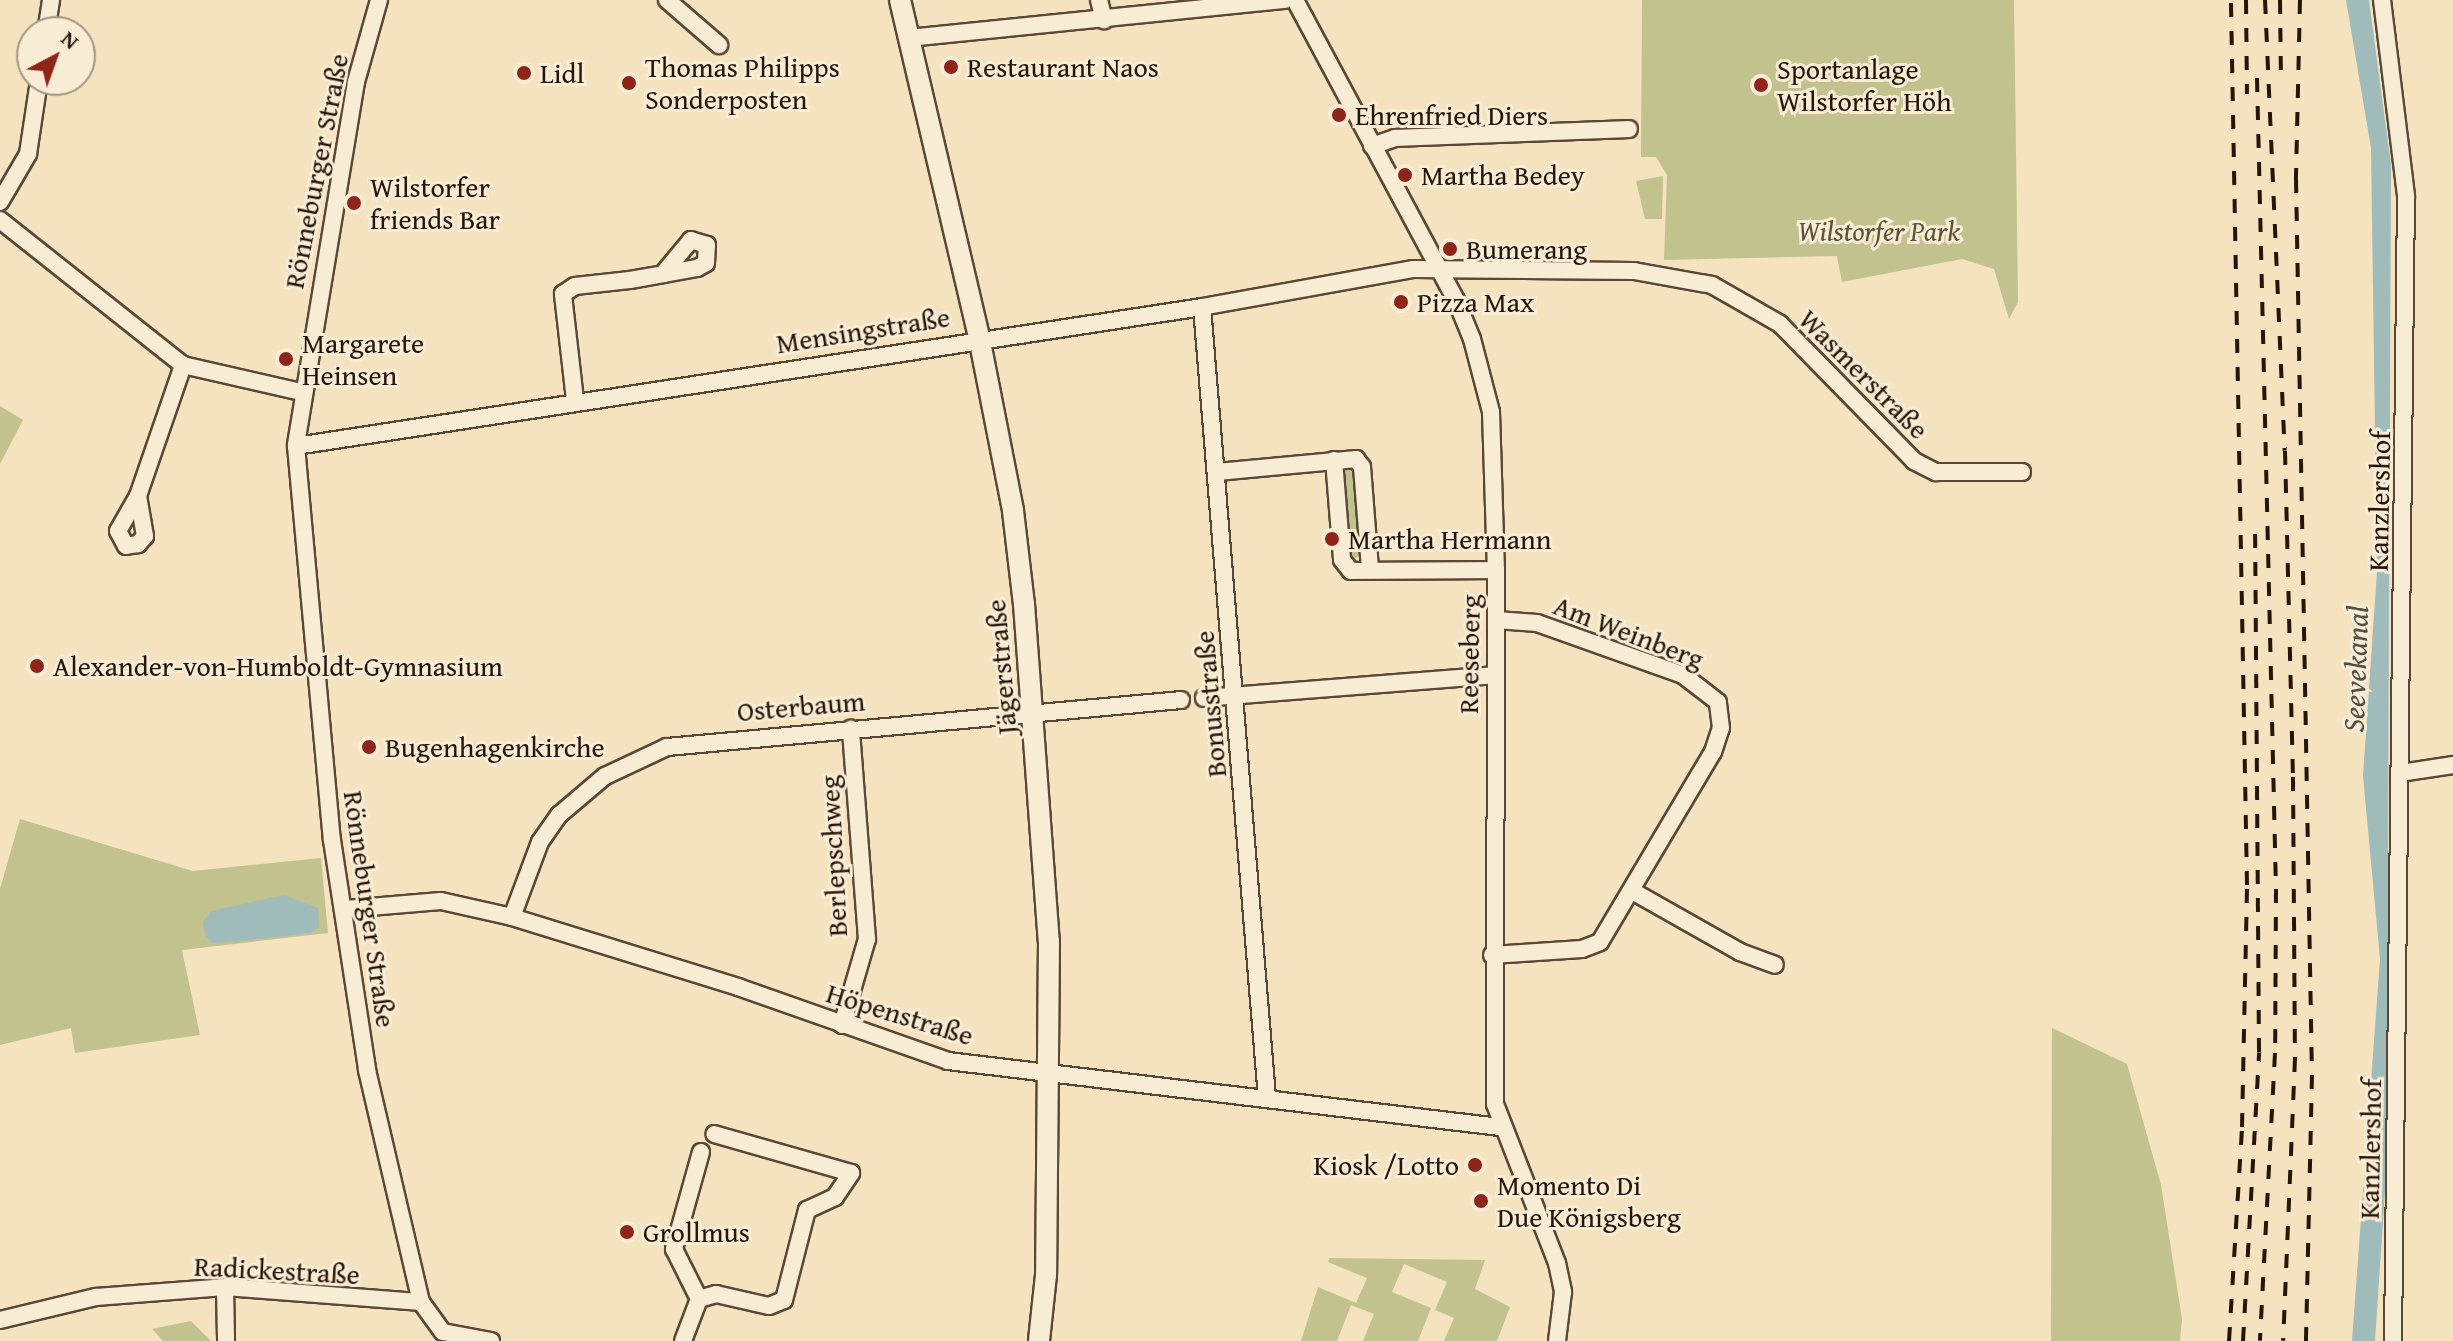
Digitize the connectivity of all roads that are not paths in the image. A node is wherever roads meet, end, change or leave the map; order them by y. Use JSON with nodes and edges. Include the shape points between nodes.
{"nodes":[{"id":1,"x":379,"y":0,"type":"edge"},
{"id":2,"x":667,"y":0,"type":"edge"},
{"id":3,"x":900,"y":0,"type":"edge"},
{"id":4,"x":1099,"y":0,"type":"edge"},
{"id":5,"x":1285,"y":0,"type":"edge"},
{"id":6,"x":1295,"y":0,"type":"edge"},
{"id":7,"x":2382,"y":0,"type":"edge"},
{"id":8,"x":1104,"y":20,"type":"junction"},
{"id":9,"x":909,"y":38,"type":"junction"},
{"id":10,"x":719,"y":45,"type":"dead end"},
{"id":11,"x":37,"y":96,"type":"edge"},
{"id":12,"x":1629,"y":129,"type":"dead end"},
{"id":13,"x":1372,"y":146,"type":"junction"},
{"id":14,"x":0,"y":202,"type":"edge"},
{"id":15,"x":0,"y":220,"type":"edge"},
{"id":16,"x":1439,"y":270,"type":"junction"},
{"id":17,"x":663,"y":274,"type":"dead end"},
{"id":18,"x":1202,"y":307,"type":"junction"},
{"id":19,"x":979,"y":337,"type":"junction"},
{"id":20,"x":183,"y":365,"type":"junction"},
{"id":21,"x":301,"y":392,"type":"junction"},
{"id":22,"x":575,"y":400,"type":"junction"},
{"id":23,"x":296,"y":446,"type":"junction"},
{"id":24,"x":1334,"y":460,"type":"junction"},
{"id":25,"x":1217,"y":472,"type":"junction"},
{"id":26,"x":2022,"y":472,"type":"dead end"},
{"id":27,"x":138,"y":496,"type":"dead end"},
{"id":28,"x":1370,"y":569,"type":"junction"},
{"id":29,"x":1496,"y":570,"type":"junction"},
{"id":30,"x":1496,"y":620,"type":"junction"},
{"id":31,"x":1495,"y":675,"type":"junction"},
{"id":32,"x":1236,"y":696,"type":"junction"},
{"id":33,"x":1204,"y":698,"type":"dead end"},
{"id":34,"x":1181,"y":700,"type":"dead end"},
{"id":35,"x":1035,"y":712,"type":"junction"},
{"id":36,"x":851,"y":729,"type":"junction"},
{"id":37,"x":2453,"y":765,"type":"edge"},
{"id":38,"x":2401,"y":773,"type":"junction"},
{"id":39,"x":1634,"y":892,"type":"junction"},
{"id":40,"x":346,"y":909,"type":"junction"},
{"id":41,"x":512,"y":917,"type":"junction"},
{"id":42,"x":1492,"y":955,"type":"junction"},
{"id":43,"x":1775,"y":965,"type":"dead end"},
{"id":44,"x":842,"y":1025,"type":"junction"},
{"id":45,"x":1049,"y":1075,"type":"junction"},
{"id":46,"x":1267,"y":1098,"type":"junction"},
{"id":47,"x":1500,"y":1127,"type":"junction"},
{"id":48,"x":714,"y":1134,"type":"dead end"},
{"id":49,"x":701,"y":1152,"type":"dead end"},
{"id":50,"x":225,"y":1287,"type":"junction"},
{"id":51,"x":699,"y":1299,"type":"junction"},
{"id":52,"x":421,"y":1302,"type":"junction"},
{"id":53,"x":0,"y":1320,"type":"edge"},
{"id":54,"x":442,"y":1336,"type":"edge"},
{"id":55,"x":226,"y":1341,"type":"edge"},
{"id":56,"x":491,"y":1341,"type":"edge"},
{"id":57,"x":683,"y":1341,"type":"edge"},
{"id":58,"x":1039,"y":1341,"type":"edge"},
{"id":59,"x":1557,"y":1341,"type":"edge"},
{"id":60,"x":2393,"y":1341,"type":"edge"}],
"edges":[{"from":1,"to":21,"type":"street","name":"Rönneburger Straße","via":[[356,82]]},
{"from":2,"to":10,"type":"street"},
{"from":3,"to":9,"type":"street","name":"Jägerstraße"},
{"from":4,"to":8,"type":"street"},
{"from":5,"to":8,"type":"street"},
{"from":6,"to":13,"type":"street","name":"Reeseberg"},
{"from":7,"to":38,"type":"street","name":"Kanzlershof","via":[[2406,196]]},
{"from":8,"to":9,"type":"street"},
{"from":9,"to":19,"type":"street","name":"Jägerstraße"},
{"from":11,"to":14,"type":"street","via":[[28,154]]},
{"from":12,"to":13,"type":"street","via":[[1395,138]]},
{"from":13,"to":16,"type":"street","name":"Reeseberg"},
{"from":15,"to":20,"type":"street"},
{"from":16,"to":18,"type":"street","name":"Mensingstraße","via":[[1414,269]]},
{"from":16,"to":26,"type":"street","name":"Wasmerstraße","via":[[1634,271],[1712,285],[1780,324],[1914,461],[1936,472]]},
{"from":16,"to":29,"type":"street","name":"Reeseberg","via":[[1472,339],[1491,412]]},
{"from":17,"to":22,"type":"street","via":[[575,286],[563,294]]},
{"from":18,"to":19,"type":"street","name":"Mensingstraße"},
{"from":18,"to":25,"type":"street","name":"Bonusstraße"},
{"from":19,"to":22,"type":"street","name":"Mensingstraße"},
{"from":19,"to":35,"type":"street","name":"Jägerstraße","via":[[1013,511]]},
{"from":20,"to":21,"type":"street"},
{"from":20,"to":27,"type":"street"},
{"from":21,"to":23,"type":"street","name":"Rönneburger Straße"},
{"from":22,"to":23,"type":"street","name":"Mensingstraße"},
{"from":23,"to":40,"type":"street","name":"Rönneburger Straße","via":[[317,711]]},
{"from":24,"to":25,"type":"street"},
{"from":24,"to":28,"type":"street","via":[[1342,560],[1351,571]]},
{"from":24,"to":28,"type":"street","via":[[1356,459],[1362,467]]},
{"from":25,"to":32,"type":"street","name":"Bonusstraße"},
{"from":28,"to":29,"type":"street"},
{"from":29,"to":30,"type":"street","name":"Reeseberg"},
{"from":30,"to":31,"type":"street","name":"Reeseberg"},
{"from":30,"to":39,"type":"street","name":"Am Weinberg","via":[[1537,623],[1615,648],[1683,675],[1718,702],[1719,741]]},
{"from":31,"to":32,"type":"street"},
{"from":31,"to":42,"type":"street","name":"Reeseberg"},
{"from":32,"to":33,"type":"street"},
{"from":32,"to":46,"type":"street","name":"Bonusstraße"},
{"from":34,"to":35,"type":"street","name":"Osterbaum"},
{"from":35,"to":36,"type":"street","name":"Osterbaum"},
{"from":35,"to":45,"type":"street","name":"Jägerstraße","via":[[1049,941]]},
{"from":36,"to":41,"type":"street","name":"Osterbaum","via":[[688,742],[612,771],[546,832]]},
{"from":36,"to":44,"type":"street","name":"Berlepschweg","via":[[867,939]]},
{"from":37,"to":38,"type":"street"},
{"from":38,"to":60,"type":"street","name":"Kanzlershof"},
{"from":39,"to":42,"type":"street","name":"Am Weinberg","via":[[1593,946]]},
{"from":39,"to":43,"type":"street","via":[[1740,952]]},
{"from":40,"to":41,"type":"street","name":"Höpenstraße","via":[[441,901]]},
{"from":40,"to":52,"type":"street","name":"Rönneburger Straße","via":[[367,1070]]},
{"from":41,"to":44,"type":"street","name":"Höpenstraße"},
{"from":42,"to":47,"type":"street","name":"Reeseberg"},
{"from":44,"to":45,"type":"street","name":"Höpenstraße","via":[[948,1061]]},
{"from":45,"to":46,"type":"street","name":"Höpenstraße"},
{"from":45,"to":58,"type":"street","name":"Jägerstraße","via":[[1046,1275]]},
{"from":46,"to":47,"type":"street","name":"Höpenstraße"},
{"from":47,"to":59,"type":"street","name":"Reeseberg","via":[[1557,1263],[1563,1292]]},
{"from":48,"to":51,"type":"street","via":[[851,1173],[835,1197],[807,1210],[784,1300],[769,1306],[716,1294]]},
{"from":49,"to":51,"type":"street","via":[[674,1249]]},
{"from":50,"to":52,"type":"street","name":"Radickestraße"},
{"from":50,"to":53,"type":"street","name":"Radickestraße","via":[[96,1297]]},
{"from":50,"to":55,"type":"street"},
{"from":51,"to":57,"type":"street"},
{"from":52,"to":54,"type":"street"},
{"from":54,"to":56,"type":"street"}]}
